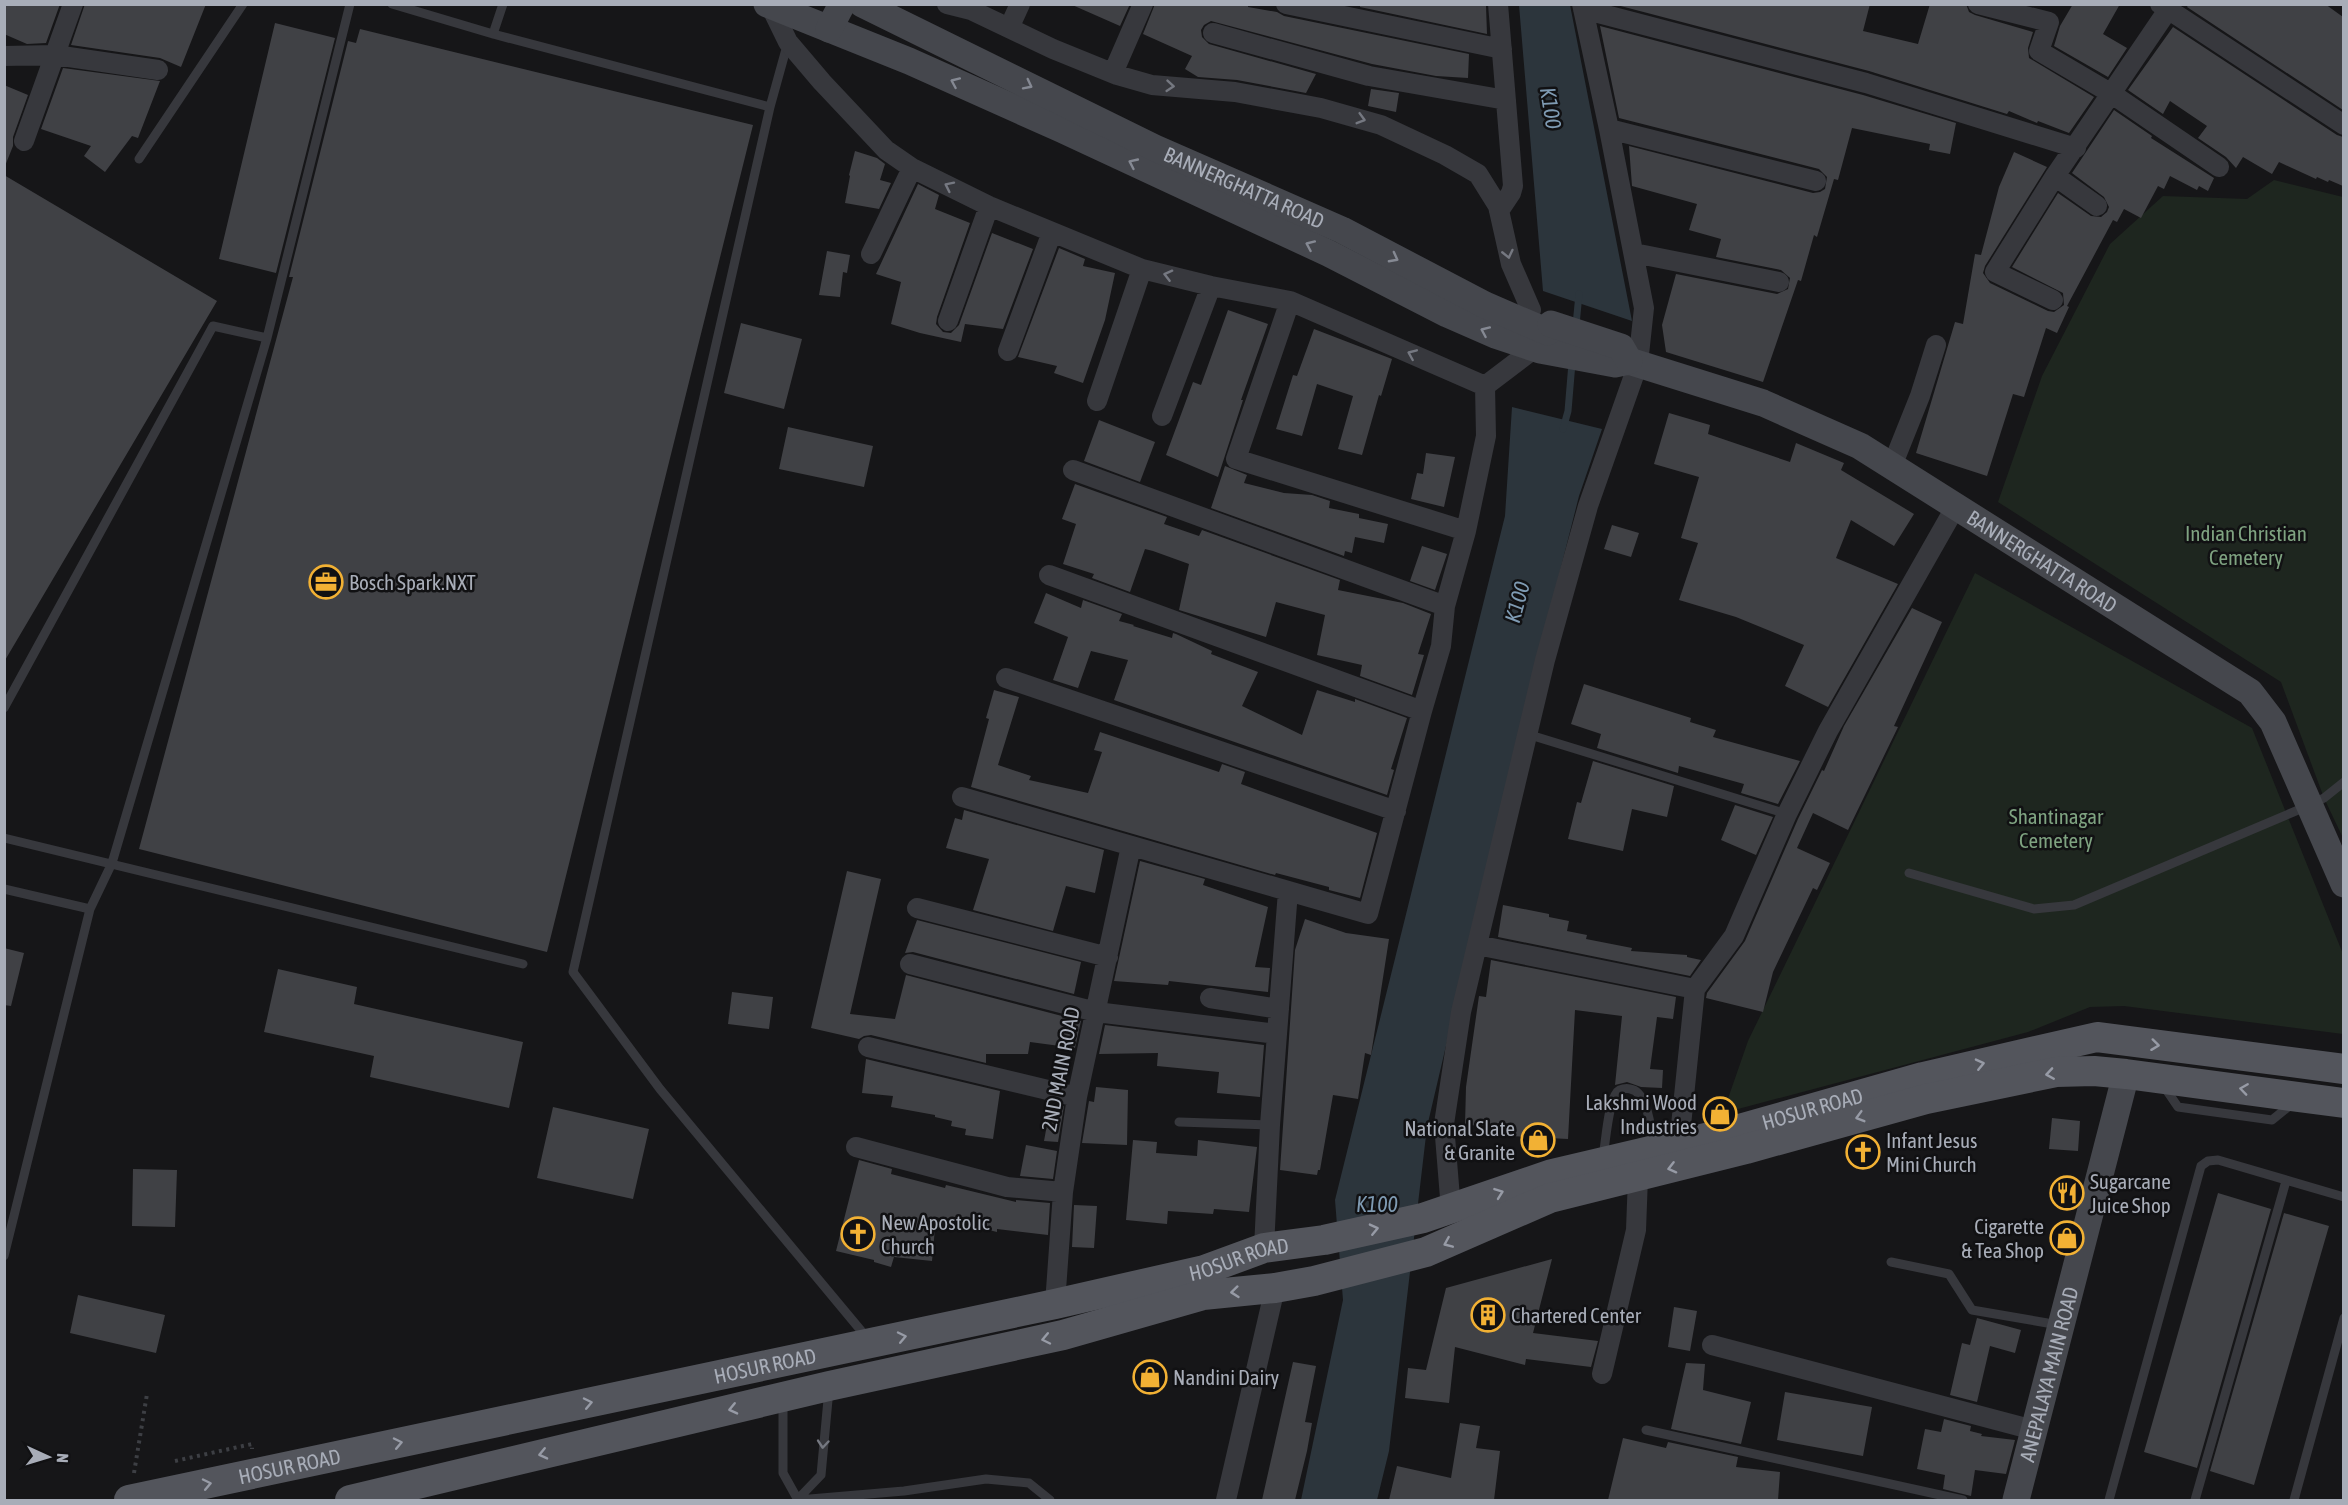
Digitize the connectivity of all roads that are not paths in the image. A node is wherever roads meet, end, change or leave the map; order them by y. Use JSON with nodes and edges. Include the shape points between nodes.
{"nodes":[{"id":1,"x":73,"y":4,"type":"edge"},
{"id":2,"x":243,"y":4,"type":"edge"},
{"id":3,"x":350,"y":4,"type":"edge"},
{"id":4,"x":392,"y":4,"type":"edge"},
{"id":5,"x":503,"y":4,"type":"edge"},
{"id":6,"x":842,"y":4,"type":"edge"},
{"id":7,"x":862,"y":4,"type":"edge"},
{"id":8,"x":947,"y":4,"type":"edge"},
{"id":9,"x":1020,"y":4,"type":"edge"},
{"id":10,"x":1143,"y":4,"type":"edge"},
{"id":11,"x":1286,"y":4,"type":"edge"},
{"id":12,"x":1498,"y":4,"type":"edge"},
{"id":13,"x":1978,"y":4,"type":"edge"},
{"id":14,"x":769,"y":5,"type":"edge"},
{"id":15,"x":2167,"y":6,"type":"edge"},
{"id":16,"x":1583,"y":7,"type":"edge"},
{"id":17,"x":2024,"y":10,"type":"edge"},
{"id":18,"x":1009,"y":28,"type":"junction"},
{"id":19,"x":829,"y":29,"type":"junction"},
{"id":20,"x":1213,"y":33,"type":"dead end"},
{"id":21,"x":493,"y":34,"type":"junction"},
{"id":22,"x":788,"y":42,"type":"junction"},
{"id":23,"x":1502,"y":49,"type":"junction"},
{"id":24,"x":55,"y":55,"type":"junction"},
{"id":25,"x":4,"y":56,"type":"edge"},
{"id":26,"x":158,"y":70,"type":"dead end"},
{"id":27,"x":1113,"y":73,"type":"junction"},
{"id":28,"x":2112,"y":94,"type":"junction"},
{"id":29,"x":1506,"y":100,"type":"junction"},
{"id":30,"x":771,"y":106,"type":"junction"},
{"id":31,"x":2343,"y":125,"type":"edge"},
{"id":32,"x":1610,"y":129,"type":"junction"},
{"id":33,"x":24,"y":141,"type":"dead end"},
{"id":34,"x":2076,"y":148,"type":"junction"},
{"id":35,"x":140,"y":159,"type":"dead end"},
{"id":36,"x":2219,"y":167,"type":"dead end"},
{"id":37,"x":912,"y":168,"type":"junction"},
{"id":38,"x":2055,"y":176,"type":"junction"},
{"id":39,"x":1816,"y":181,"type":"dead end"},
{"id":40,"x":989,"y":206,"type":"junction"},
{"id":41,"x":2097,"y":206,"type":"dead end"},
{"id":42,"x":1499,"y":211,"type":"junction"},
{"id":43,"x":1052,"y":232,"type":"junction"},
{"id":44,"x":871,"y":254,"type":"dead end"},
{"id":45,"x":1634,"y":254,"type":"junction"},
{"id":46,"x":1142,"y":269,"type":"junction"},
{"id":47,"x":1779,"y":282,"type":"dead end"},
{"id":48,"x":1211,"y":286,"type":"junction"},
{"id":49,"x":2053,"y":300,"type":"dead end"},
{"id":50,"x":1290,"y":301,"type":"junction"},
{"id":51,"x":948,"y":321,"type":"dead end"},
{"id":52,"x":1541,"y":333,"type":"junction"},
{"id":53,"x":267,"y":338,"type":"junction"},
{"id":54,"x":1936,"y":345,"type":"dead end"},
{"id":55,"x":1008,"y":351,"type":"dead end"},
{"id":56,"x":1634,"y":362,"type":"junction"},
{"id":57,"x":1485,"y":386,"type":"junction"},
{"id":58,"x":1097,"y":401,"type":"dead end"},
{"id":59,"x":1162,"y":416,"type":"dead end"},
{"id":60,"x":1892,"y":466,"type":"junction"},
{"id":61,"x":1072,"y":470,"type":"dead end"},
{"id":62,"x":1956,"y":506,"type":"junction"},
{"id":63,"x":1466,"y":531,"type":"junction"},
{"id":64,"x":1049,"y":576,"type":"dead end"},
{"id":65,"x":1445,"y":606,"type":"junction"},
{"id":66,"x":1006,"y":678,"type":"dead end"},
{"id":67,"x":4,"y":708,"type":"edge"},
{"id":68,"x":1422,"y":711,"type":"junction"},
{"id":69,"x":1527,"y":734,"type":"junction"},
{"id":70,"x":2343,"y":782,"type":"edge"},
{"id":71,"x":962,"y":797,"type":"dead end"},
{"id":72,"x":2310,"y":805,"type":"junction"},
{"id":73,"x":1396,"y":811,"type":"junction"},
{"id":74,"x":1787,"y":814,"type":"junction"},
{"id":75,"x":4,"y":838,"type":"edge"},
{"id":76,"x":1131,"y":846,"type":"junction"},
{"id":77,"x":112,"y":863,"type":"junction"},
{"id":78,"x":1909,"y":873,"type":"dead end"},
{"id":79,"x":2343,"y":884,"type":"edge"},
{"id":80,"x":4,"y":889,"type":"edge"},
{"id":81,"x":1288,"y":891,"type":"junction"},
{"id":82,"x":917,"y":908,"type":"dead end"},
{"id":83,"x":90,"y":909,"type":"junction"},
{"id":84,"x":1477,"y":945,"type":"junction"},
{"id":85,"x":1107,"y":957,"type":"junction"},
{"id":86,"x":523,"y":964,"type":"dead end"},
{"id":87,"x":910,"y":964,"type":"dead end"},
{"id":88,"x":1695,"y":989,"type":"junction"},
{"id":89,"x":1210,"y":998,"type":"dead end"},
{"id":90,"x":1279,"y":1009,"type":"junction"},
{"id":91,"x":1096,"y":1012,"type":"junction"},
{"id":92,"x":1277,"y":1035,"type":"junction"},
{"id":93,"x":868,"y":1047,"type":"dead end"},
{"id":94,"x":2343,"y":1069,"type":"edge"},
{"id":95,"x":2126,"y":1074,"type":"junction"},
{"id":96,"x":1077,"y":1097,"type":"junction"},
{"id":97,"x":2343,"y":1103,"type":"edge"},
{"id":98,"x":1179,"y":1122,"type":"dead end"},
{"id":99,"x":1270,"y":1125,"type":"junction"},
{"id":100,"x":856,"y":1147,"type":"dead end"},
{"id":101,"x":1667,"y":1148,"type":"junction"},
{"id":102,"x":1602,"y":1161,"type":"junction"},
{"id":103,"x":1638,"y":1178,"type":"junction"},
{"id":104,"x":2286,"y":1181,"type":"junction"},
{"id":105,"x":1064,"y":1192,"type":"junction"},
{"id":106,"x":2343,"y":1197,"type":"edge"},
{"id":107,"x":4,"y":1207,"type":"edge"},
{"id":108,"x":1451,"y":1209,"type":"junction"},
{"id":109,"x":16,"y":1210,"type":"junction"},
{"id":110,"x":1264,"y":1248,"type":"junction"},
{"id":111,"x":4,"y":1256,"type":"edge"},
{"id":112,"x":1891,"y":1263,"type":"dead end"},
{"id":113,"x":1275,"y":1288,"type":"junction"},
{"id":114,"x":1055,"y":1304,"type":"junction"},
{"id":115,"x":2343,"y":1318,"type":"edge"},
{"id":116,"x":2062,"y":1325,"type":"junction"},
{"id":117,"x":872,"y":1343,"type":"junction"},
{"id":118,"x":1712,"y":1345,"type":"dead end"},
{"id":119,"x":1602,"y":1374,"type":"dead end"},
{"id":120,"x":829,"y":1386,"type":"junction"},
{"id":121,"x":783,"y":1398,"type":"junction"},
{"id":122,"x":1646,"y":1430,"type":"dead end"},
{"id":123,"x":2034,"y":1430,"type":"junction"},
{"id":124,"x":902,"y":1496,"type":"edge"},
{"id":125,"x":129,"y":1500,"type":"edge"},
{"id":126,"x":350,"y":1500,"type":"edge"},
{"id":127,"x":797,"y":1500,"type":"edge"},
{"id":128,"x":1050,"y":1500,"type":"edge"},
{"id":129,"x":1226,"y":1500,"type":"edge"},
{"id":130,"x":1963,"y":1500,"type":"edge"},
{"id":131,"x":2016,"y":1500,"type":"edge"},
{"id":132,"x":2109,"y":1500,"type":"edge"},
{"id":133,"x":2195,"y":1500,"type":"edge"},
{"id":134,"x":2294,"y":1500,"type":"edge"}],
"edges":[{"from":1,"to":24,"type":"street"},
{"from":2,"to":35,"type":"lane"},
{"from":3,"to":53,"type":"lane"},
{"from":4,"to":21,"type":"lane"},
{"from":5,"to":21,"type":"lane"},
{"from":6,"to":19,"type":"main road"},
{"from":7,"to":52,"type":"main road","name":"BANNERGHATTA ROAD","one_way":true,"via":[[1155,148],[1342,230]]},
{"from":8,"to":18,"type":"street","via":[[971,10]]},
{"from":9,"to":18,"type":"street"},
{"from":10,"to":27,"type":"street"},
{"from":11,"to":23,"type":"street"},
{"from":12,"to":23,"type":"street"},
{"from":13,"to":17,"type":"street"},
{"from":14,"to":19,"type":"main road"},
{"from":14,"to":22,"type":"street"},
{"from":15,"to":28,"type":"street"},
{"from":15,"to":31,"type":"street"},
{"from":16,"to":32,"type":"street"},
{"from":16,"to":34,"type":"street","via":[[1866,83]]},
{"from":17,"to":28,"type":"street","via":[[2049,22],[2039,51]]},
{"from":18,"to":27,"type":"street"},
{"from":52,"to":19,"type":"main road","one_way":true,"via":[[1495,336],[1328,253],[1061,129]]},
{"from":20,"to":29,"type":"street","via":[[1369,76]]},
{"from":21,"to":30,"type":"lane"},
{"from":22,"to":30,"type":"lane"},
{"from":22,"to":37,"type":"street","via":[[886,150]]},
{"from":23,"to":29,"type":"street"},
{"from":24,"to":25,"type":"street"},
{"from":24,"to":26,"type":"street"},
{"from":24,"to":33,"type":"street"},
{"from":27,"to":42,"type":"street","one_way":true,"via":[[1152,85],[1235,92],[1321,108],[1381,125],[1478,174]]},
{"from":28,"to":34,"type":"street"},
{"from":28,"to":36,"type":"street"},
{"from":29,"to":42,"type":"street","via":[[1513,186]]},
{"from":30,"to":117,"type":"lane","via":[[573,972],[660,1089]]},
{"from":32,"to":39,"type":"street"},
{"from":32,"to":45,"type":"street"},
{"from":34,"to":38,"type":"street"},
{"from":40,"to":37,"type":"street","one_way":true},
{"from":37,"to":44,"type":"street"},
{"from":38,"to":41,"type":"street"},
{"from":38,"to":49,"type":"street","via":[[1995,272]]},
{"from":40,"to":43,"type":"street"},
{"from":40,"to":51,"type":"street"},
{"from":42,"to":52,"type":"street","one_way":true,"via":[[1511,264]]},
{"from":43,"to":46,"type":"street"},
{"from":43,"to":55,"type":"street"},
{"from":45,"to":47,"type":"street"},
{"from":45,"to":56,"type":"street","via":[[1644,308]]},
{"from":48,"to":46,"type":"street","one_way":true},
{"from":46,"to":58,"type":"street"},
{"from":48,"to":50,"type":"street"},
{"from":48,"to":59,"type":"street"},
{"from":57,"to":50,"type":"street","one_way":true},
{"from":50,"to":63,"type":"street","via":[[1236,459]]},
{"from":52,"to":56,"type":"main road","name":"BANNERGHATTA ROAD","bridge":true,"via":[[1622,347]]},
{"from":52,"to":57,"type":"street"},
{"from":53,"to":67,"type":"lane","via":[[213,326]]},
{"from":53,"to":77,"type":"lane"},
{"from":54,"to":60,"type":"street"},
{"from":56,"to":60,"type":"main road","name":"BANNERGHATTA ROAD","via":[[1763,403],[1860,446]]},
{"from":56,"to":69,"type":"street","via":[[1588,506]]},
{"from":57,"to":63,"type":"street","via":[[1486,436]]},
{"from":60,"to":62,"type":"main road","name":"BANNERGHATTA ROAD"},
{"from":61,"to":65,"type":"street"},
{"from":62,"to":72,"type":"main road","name":"BANNERGHATTA ROAD","via":[[2250,692],[2273,722]]},
{"from":62,"to":74,"type":"street","via":[[1828,731]]},
{"from":63,"to":65,"type":"street"},
{"from":64,"to":68,"type":"street"},
{"from":65,"to":68,"type":"street","via":[[1441,646]]},
{"from":66,"to":73,"type":"street"},
{"from":68,"to":73,"type":"street"},
{"from":69,"to":74,"type":"lane"},
{"from":69,"to":84,"type":"street"},
{"from":70,"to":72,"type":"lane"},
{"from":71,"to":76,"type":"street"},
{"from":72,"to":78,"type":"lane","via":[[2074,905],[2034,909]]},
{"from":72,"to":79,"type":"main road","name":"BANNERGHATTA ROAD"},
{"from":73,"to":81,"type":"street","via":[[1368,915]]},
{"from":74,"to":88,"type":"street","via":[[1734,936]]},
{"from":75,"to":77,"type":"lane"},
{"from":76,"to":81,"type":"street"},
{"from":76,"to":85,"type":"street","name":"2ND MAIN ROAD"},
{"from":77,"to":83,"type":"lane"},
{"from":77,"to":86,"type":"lane"},
{"from":80,"to":83,"type":"lane"},
{"from":81,"to":90,"type":"street"},
{"from":82,"to":85,"type":"street"},
{"from":83,"to":109,"type":"lane"},
{"from":84,"to":88,"type":"street"},
{"from":84,"to":108,"type":"street","via":[[1461,1012],[1444,1124]]},
{"from":85,"to":91,"type":"street","name":"2ND MAIN ROAD"},
{"from":87,"to":91,"type":"street"},
{"from":88,"to":101,"type":"street"},
{"from":89,"to":90,"type":"street"},
{"from":90,"to":92,"type":"street"},
{"from":91,"to":92,"type":"street"},
{"from":91,"to":96,"type":"street","name":"2ND MAIN ROAD"},
{"from":92,"to":99,"type":"street"},
{"from":93,"to":96,"type":"street"},
{"from":101,"to":94,"type":"main road","name":"HOSUR ROAD","one_way":true,"via":[[1923,1077],[2097,1037]]},
{"from":97,"to":95,"type":"main road","name":"HOSUR ROAD","one_way":true},
{"from":95,"to":103,"type":"main road","name":"HOSUR ROAD","one_way":true,"via":[[2056,1072],[1926,1099]]},
{"from":95,"to":116,"type":"main road","name":"ANEPALAYA MAIN ROAD"},
{"from":96,"to":105,"type":"street","name":"2ND MAIN ROAD"},
{"from":98,"to":99,"type":"lane"},
{"from":99,"to":110,"type":"street"},
{"from":100,"to":105,"type":"street","via":[[1007,1187]]},
{"from":101,"to":102,"type":"main road","name":"HOSUR ROAD"},
{"from":101,"to":102,"type":"lane","via":[[1642,1096],[1635,1090],[1623,1089],[1617,1092],[1611,1108]]},
{"from":108,"to":102,"type":"main road","name":"HOSUR ROAD","one_way":true},
{"from":103,"to":113,"type":"main road","name":"HOSUR ROAD","one_way":true,"via":[[1551,1198],[1426,1252]]},
{"from":103,"to":119,"type":"street","via":[[1636,1230]]},
{"from":104,"to":106,"type":"lane"},
{"from":104,"to":132,"type":"lane","via":[[2218,1161],[2201,1166]]},
{"from":104,"to":133,"type":"lane"},
{"from":105,"to":114,"type":"street","name":"2ND MAIN ROAD"},
{"from":107,"to":109,"type":"lane"},
{"from":110,"to":108,"type":"main road","name":"HOSUR ROAD","one_way":true,"via":[[1324,1240]]},
{"from":109,"to":111,"type":"lane"},
{"from":110,"to":114,"type":"main road","name":"HOSUR ROAD","via":[[1204,1270]]},
{"from":112,"to":116,"type":"lane","via":[[1949,1274],[1972,1310]]},
{"from":113,"to":120,"type":"main road","name":"HOSUR ROAD","one_way":true,"via":[[1203,1295],[1064,1335]]},
{"from":113,"to":129,"type":"street"},
{"from":117,"to":114,"type":"main road","name":"HOSUR ROAD","one_way":true},
{"from":115,"to":134,"type":"lane"},
{"from":116,"to":123,"type":"main road","name":"ANEPALAYA MAIN ROAD"},
{"from":125,"to":117,"type":"main road","name":"HOSUR ROAD","one_way":true},
{"from":118,"to":123,"type":"street"},
{"from":120,"to":121,"type":"main road","name":"HOSUR ROAD"},
{"from":120,"to":127,"type":"lane","one_way":true,"via":[[820,1475]]},
{"from":121,"to":126,"type":"main road","name":"HOSUR ROAD","one_way":true},
{"from":121,"to":127,"type":"lane","via":[[783,1473]]},
{"from":122,"to":130,"type":"lane"},
{"from":123,"to":131,"type":"main road","name":"ANEPALAYA MAIN ROAD"},
{"from":124,"to":127,"type":"lane"},
{"from":124,"to":128,"type":"lane","via":[[986,1479],[1029,1484]]}]}
